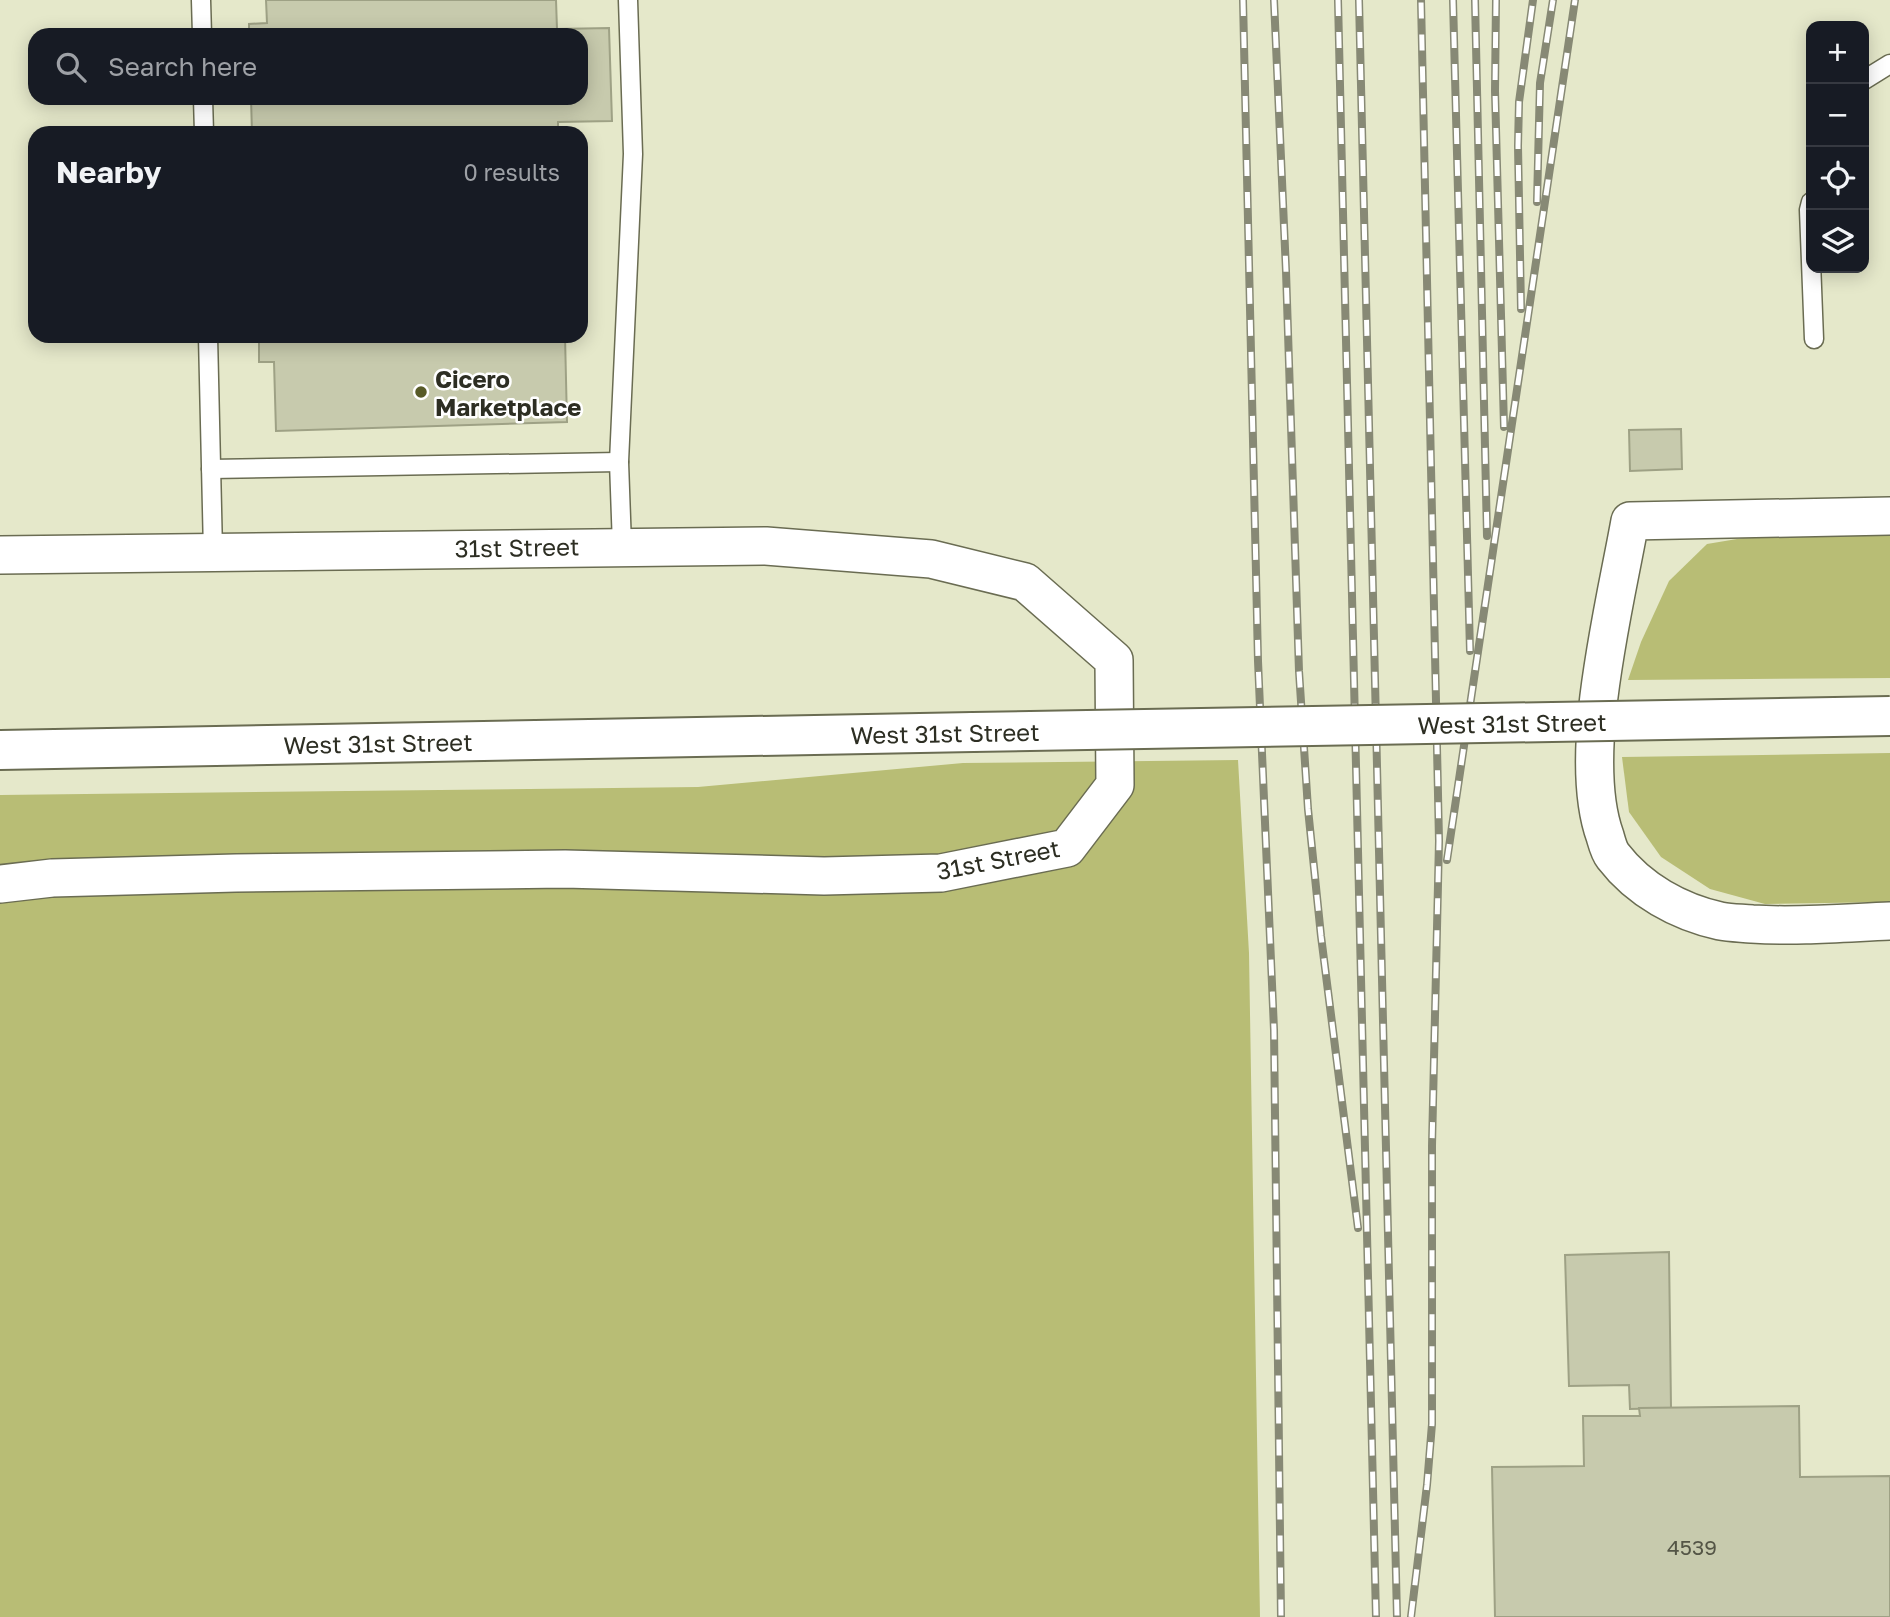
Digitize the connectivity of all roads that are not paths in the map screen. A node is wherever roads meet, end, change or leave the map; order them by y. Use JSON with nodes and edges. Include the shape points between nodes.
{"nodes":[{"id":1,"x":201,"y":0,"type":"edge"},
{"id":2,"x":628,"y":0,"type":"edge"},
{"id":3,"x":202,"y":28,"type":"edge"},
{"id":4,"x":1890,"y":64,"type":"edge"},
{"id":5,"x":1869,"y":77,"type":"edge"},
{"id":6,"x":203,"y":105,"type":"edge"},
{"id":7,"x":204,"y":126,"type":"edge"},
{"id":8,"x":1809,"y":210,"type":"edge"},
{"id":9,"x":1814,"y":339,"type":"dead end"},
{"id":10,"x":208,"y":343,"type":"edge"},
{"id":11,"x":620,"y":462,"type":"junction"},
{"id":12,"x":211,"y":470,"type":"junction"},
{"id":13,"x":1890,"y":516,"type":"edge"},
{"id":14,"x":622,"y":546,"type":"junction"},
{"id":15,"x":213,"y":552,"type":"junction"},
{"id":16,"x":0,"y":555,"type":"edge"},
{"id":17,"x":1890,"y":716,"type":"edge"},
{"id":18,"x":0,"y":750,"type":"edge"},
{"id":19,"x":0,"y":884,"type":"edge"},
{"id":20,"x":1890,"y":921,"type":"edge"}],
"edges":[{"from":1,"to":3,"type":"lane"},
{"from":2,"to":11,"type":"lane","via":[[633,153]]},
{"from":4,"to":5,"type":"lane"},
{"from":6,"to":7,"type":"lane"},
{"from":8,"to":9,"type":"lane"},
{"from":10,"to":12,"type":"lane"},
{"from":11,"to":12,"type":"lane"},
{"from":11,"to":14,"type":"lane"},
{"from":12,"to":15,"type":"lane"},
{"from":13,"to":20,"type":"street","via":[[1630,521],[1605,657],[1594,780],[1599,821],[1612,855],[1644,887],[1681,909],[1722,922],[1780,926]]},
{"from":14,"to":15,"type":"street","name":"31st Street"},
{"from":14,"to":19,"type":"street","name":"31st Street","via":[[766,546],[931,559],[1026,582],[1114,660],[1115,785],[1067,848],[942,873],[824,876],[538,869],[52,878]]},
{"from":15,"to":16,"type":"street","name":"31st Street"},
{"from":17,"to":18,"type":"main road","name":"West 31st Street","bridge":true}]}
